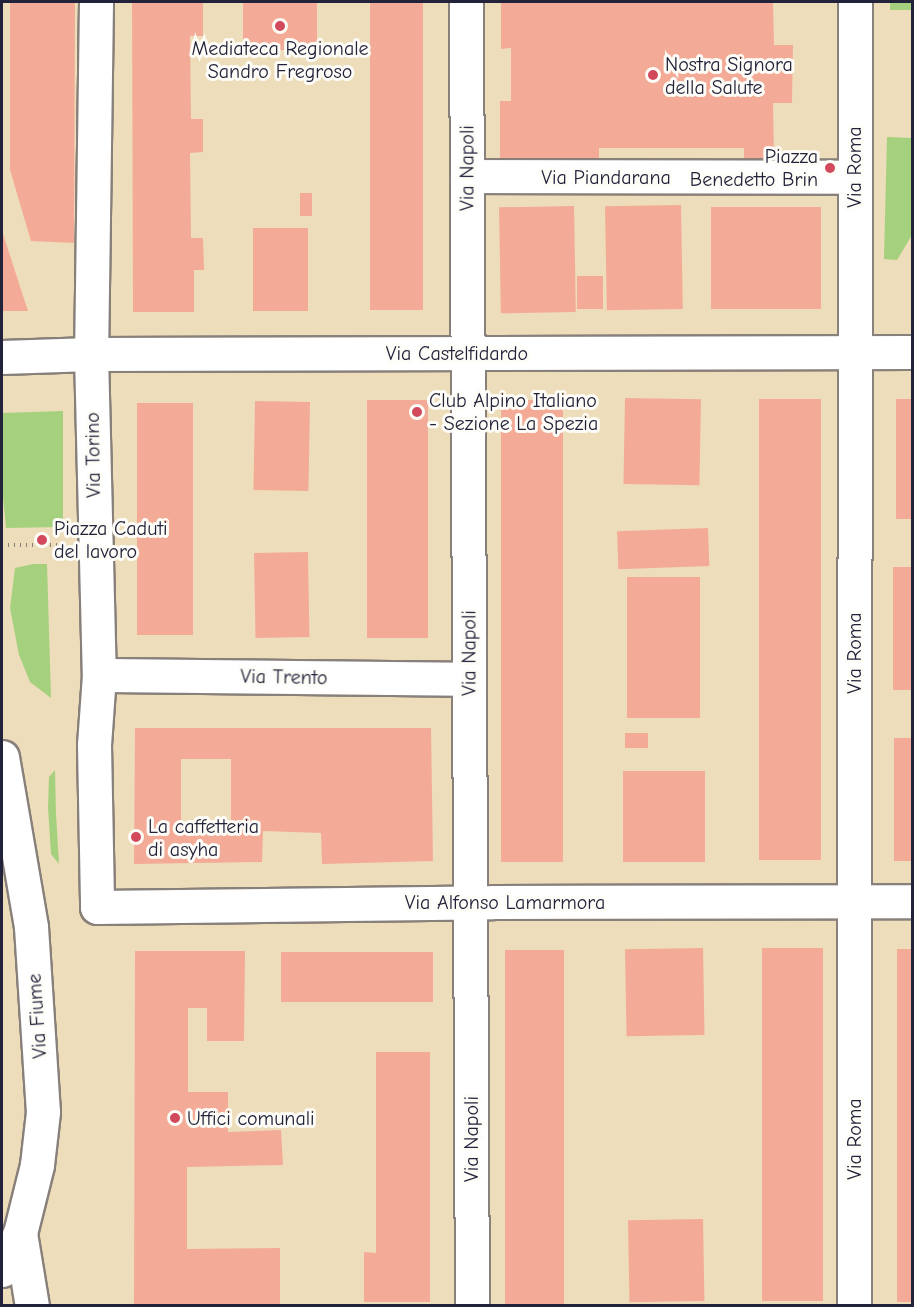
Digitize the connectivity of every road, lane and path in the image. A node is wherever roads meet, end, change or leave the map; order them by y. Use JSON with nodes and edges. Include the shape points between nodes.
{"nodes":[{"id":1,"x":96,"y":2,"type":"edge"},
{"id":2,"x":466,"y":2,"type":"edge"},
{"id":3,"x":855,"y":2,"type":"edge"},
{"id":4,"x":467,"y":176,"type":"junction"},
{"id":5,"x":854,"y":177,"type":"junction"},
{"id":6,"x":854,"y":352,"type":"junction"},
{"id":7,"x":912,"y":352,"type":"edge"},
{"id":8,"x":468,"y":353,"type":"junction"},
{"id":9,"x":91,"y":354,"type":"junction"},
{"id":10,"x":2,"y":357,"type":"edge"},
{"id":11,"x":2,"y":545,"type":"edge"},
{"id":12,"x":94,"y":547,"type":"junction"},
{"id":13,"x":99,"y":675,"type":"junction"},
{"id":14,"x":469,"y":679,"type":"junction"},
{"id":15,"x":2,"y":757,"type":"edge"},
{"id":16,"x":854,"y":901,"type":"junction"},
{"id":17,"x":912,"y":901,"type":"edge"},
{"id":18,"x":470,"y":902,"type":"junction"},
{"id":19,"x":97,"y":907,"type":"joint"},
{"id":20,"x":20,"y":1233,"type":"junction"},
{"id":21,"x":2,"y":1270,"type":"edge"},
{"id":22,"x":32,"y":1305,"type":"edge"},
{"id":23,"x":472,"y":1305,"type":"edge"},
{"id":24,"x":854,"y":1305,"type":"edge"}],
"edges":[{"from":1,"to":9,"type":"street","name":"Via Torino"},
{"from":2,"to":4,"type":"street","name":"Via Napoli"},
{"from":3,"to":5,"type":"street","name":"Via Roma"},
{"from":4,"to":5,"type":"street","name":"Via Piandarana"},
{"from":4,"to":8,"type":"street","name":"Via Napoli"},
{"from":5,"to":6,"type":"street","name":"Via Roma"},
{"from":6,"to":7,"type":"street","name":"Via Castelfidardo"},
{"from":6,"to":8,"type":"street","name":"Via Castelfidardo"},
{"from":6,"to":16,"type":"street","name":"Via Roma"},
{"from":8,"to":9,"type":"street","name":"Via Castelfidardo"},
{"from":8,"to":14,"type":"street","name":"Via Napoli"},
{"from":9,"to":10,"type":"street","name":"Via Castelfidardo"},
{"from":9,"to":12,"type":"street","name":"Via Torino"},
{"from":11,"to":12,"type":"path"},
{"from":12,"to":13,"type":"street","name":"Via Torino"},
{"from":13,"to":14,"type":"street","name":"Via Trento"},
{"from":13,"to":19,"type":"street","name":"Via Torino","via":[[94,745]]},
{"from":14,"to":18,"type":"street","name":"Via Napoli"},
{"from":15,"to":20,"type":"street","name":"Via Fiume","via":[[31,927],[43,1112],[37,1165]]},
{"from":16,"to":17,"type":"street","name":"Via Alfonso Lamarmora"},
{"from":16,"to":18,"type":"street","name":"Via Alfonso Lamarmora"},
{"from":16,"to":24,"type":"street","name":"Via Roma"},
{"from":18,"to":19,"type":"street","name":"Via Alfonso Lamarmora"},
{"from":18,"to":23,"type":"street","name":"Via Napoli"},
{"from":20,"to":21,"type":"street","name":"Via Fiume"},
{"from":20,"to":22,"type":"street"}]}
